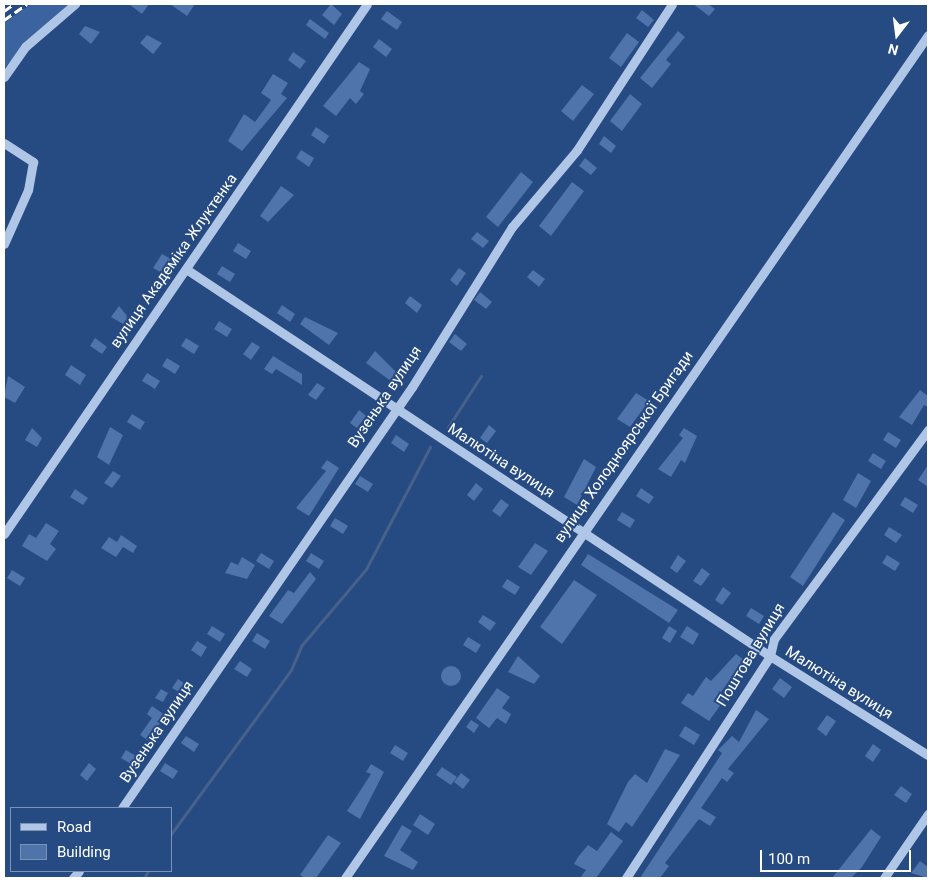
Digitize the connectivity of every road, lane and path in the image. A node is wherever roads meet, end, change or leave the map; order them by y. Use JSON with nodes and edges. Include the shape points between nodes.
{"nodes":[{"id":1,"x":74,"y":4,"type":"edge"},
{"id":2,"x":367,"y":4,"type":"edge"},
{"id":3,"x":672,"y":4,"type":"edge"},
{"id":4,"x":928,"y":35,"type":"edge"},
{"id":5,"x":4,"y":77,"type":"edge"},
{"id":6,"x":4,"y":143,"type":"edge"},
{"id":7,"x":4,"y":244,"type":"edge"},
{"id":8,"x":186,"y":269,"type":"junction"},
{"id":9,"x":396,"y":408,"type":"junction"},
{"id":10,"x":928,"y":430,"type":"edge"},
{"id":11,"x":582,"y":530,"type":"junction"},
{"id":12,"x":4,"y":534,"type":"edge"},
{"id":13,"x":770,"y":656,"type":"junction"},
{"id":14,"x":928,"y":755,"type":"edge"},
{"id":15,"x":123,"y":807,"type":"edge"},
{"id":16,"x":928,"y":814,"type":"edge"},
{"id":17,"x":345,"y":878,"type":"edge"},
{"id":18,"x":626,"y":878,"type":"edge"},
{"id":19,"x":884,"y":878,"type":"edge"}],
"edges":[{"from":1,"to":5,"type":"street","via":[[26,46]]},
{"from":2,"to":8,"type":"street","name":"вулиця Академіка Жлуктенка"},
{"from":3,"to":9,"type":"street","name":"Вузенька вулиця","via":[[577,150],[512,227]]},
{"from":4,"to":11,"type":"street","name":"вулиця Холодноярської Бригади"},
{"from":6,"to":7,"type":"street","via":[[33,162],[28,190]]},
{"from":8,"to":9,"type":"street","name":"Малютіна вулиця"},
{"from":8,"to":12,"type":"street","name":"вулиця Академіка Жлуктенка"},
{"from":9,"to":11,"type":"street","name":"Малютіна вулиця"},
{"from":9,"to":15,"type":"street","name":"Вузенька вулиця"},
{"from":10,"to":13,"type":"street","name":"Поштова вулиця","via":[[820,572],[774,639]]},
{"from":11,"to":13,"type":"street","name":"Малютіна вулиця"},
{"from":11,"to":17,"type":"street","name":"вулиця Холодноярської Бригади"},
{"from":13,"to":14,"type":"street","name":"Малютіна вулиця"},
{"from":13,"to":18,"type":"street","name":"Поштова вулиця"},
{"from":16,"to":19,"type":"street"}]}
